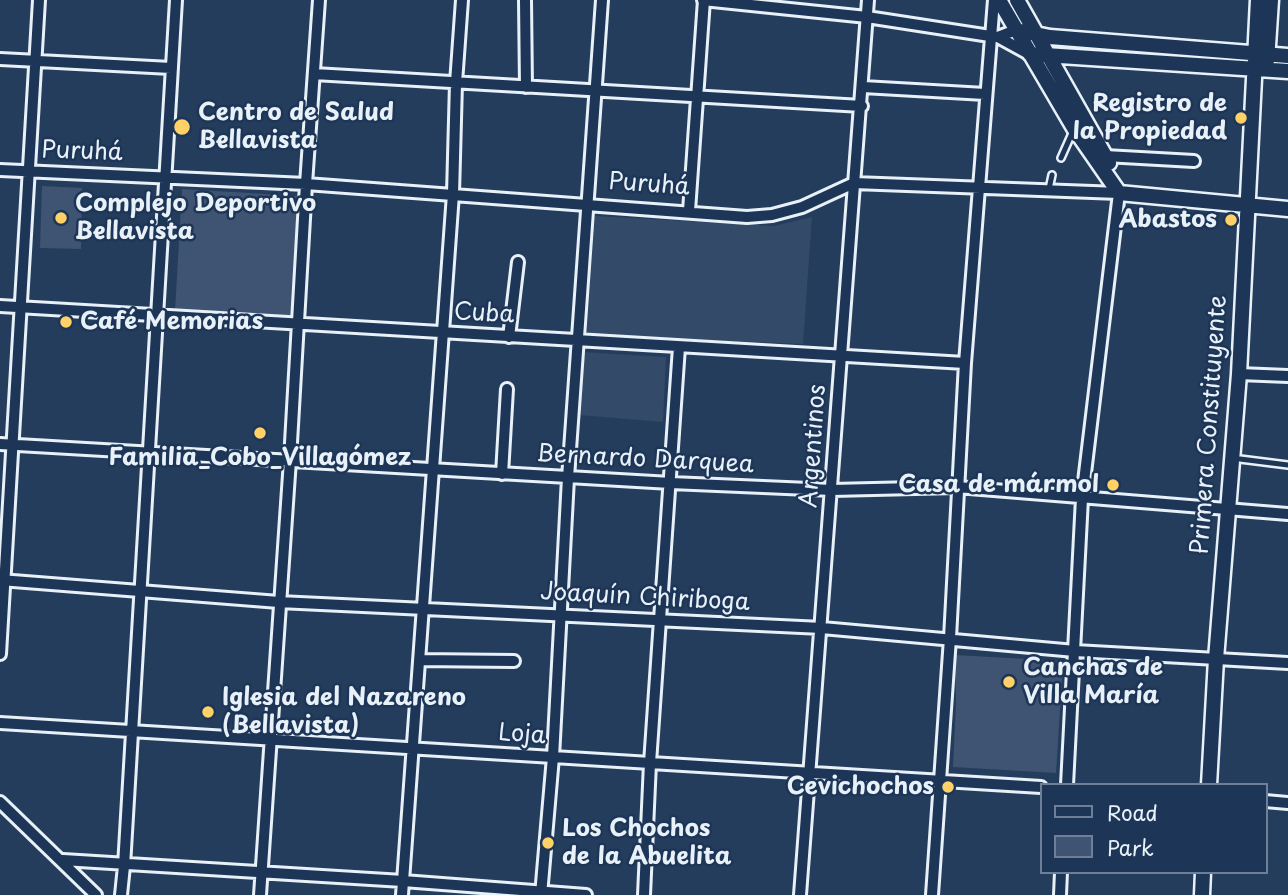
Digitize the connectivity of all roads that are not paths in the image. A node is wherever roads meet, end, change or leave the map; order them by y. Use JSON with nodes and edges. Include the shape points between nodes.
{"nodes":[{"id":1,"x":39,"y":0,"type":"edge"},
{"id":2,"x":176,"y":0,"type":"edge"},
{"id":3,"x":320,"y":0,"type":"edge"},
{"id":4,"x":462,"y":0,"type":"edge"},
{"id":5,"x":525,"y":0,"type":"edge"},
{"id":6,"x":602,"y":0,"type":"edge"},
{"id":7,"x":703,"y":0,"type":"edge"},
{"id":8,"x":868,"y":0,"type":"edge"},
{"id":9,"x":996,"y":0,"type":"edge"},
{"id":10,"x":1017,"y":0,"type":"edge"},
{"id":11,"x":1258,"y":0,"type":"edge"},
{"id":12,"x":1271,"y":0,"type":"edge"},
{"id":13,"x":867,"y":18,"type":"junction"},
{"id":14,"x":1016,"y":30,"type":"junction"},
{"id":15,"x":1037,"y":35,"type":"junction"},
{"id":16,"x":994,"y":36,"type":"junction"},
{"id":17,"x":1030,"y":54,"type":"junction"},
{"id":18,"x":1288,"y":56,"type":"edge"},
{"id":19,"x":1048,"y":57,"type":"junction"},
{"id":20,"x":0,"y":60,"type":"edge"},
{"id":21,"x":35,"y":61,"type":"junction"},
{"id":22,"x":1261,"y":62,"type":"junction"},
{"id":23,"x":171,"y":68,"type":"junction"},
{"id":24,"x":1288,"y":71,"type":"edge"},
{"id":25,"x":314,"y":74,"type":"junction"},
{"id":26,"x":456,"y":83,"type":"junction"},
{"id":27,"x":526,"y":87,"type":"junction"},
{"id":28,"x":863,"y":87,"type":"junction"},
{"id":29,"x":595,"y":91,"type":"junction"},
{"id":30,"x":985,"y":94,"type":"junction"},
{"id":31,"x":698,"y":97,"type":"junction"},
{"id":32,"x":862,"y":106,"type":"junction"},
{"id":33,"x":1074,"y":128,"type":"junction"},
{"id":34,"x":1105,"y":156,"type":"junction"},
{"id":35,"x":1061,"y":158,"type":"dead end"},
{"id":36,"x":1194,"y":161,"type":"dead end"},
{"id":37,"x":0,"y":170,"type":"edge"},
{"id":38,"x":29,"y":173,"type":"junction"},
{"id":39,"x":1052,"y":176,"type":"dead end"},
{"id":40,"x":164,"y":178,"type":"junction"},
{"id":41,"x":854,"y":183,"type":"junction"},
{"id":42,"x":306,"y":184,"type":"junction"},
{"id":43,"x":977,"y":188,"type":"junction"},
{"id":44,"x":1049,"y":191,"type":"junction"},
{"id":45,"x":1119,"y":193,"type":"junction"},
{"id":46,"x":453,"y":194,"type":"junction"},
{"id":47,"x":586,"y":204,"type":"junction"},
{"id":48,"x":1246,"y":206,"type":"junction"},
{"id":49,"x":1288,"y":209,"type":"edge"},
{"id":50,"x":689,"y":211,"type":"junction"},
{"id":51,"x":518,"y":262,"type":"dead end"},
{"id":52,"x":0,"y":306,"type":"edge"},
{"id":53,"x":21,"y":307,"type":"junction"},
{"id":54,"x":158,"y":317,"type":"junction"},
{"id":55,"x":298,"y":324,"type":"junction"},
{"id":56,"x":443,"y":333,"type":"junction"},
{"id":57,"x":509,"y":337,"type":"junction"},
{"id":58,"x":577,"y":341,"type":"junction"},
{"id":59,"x":679,"y":347,"type":"junction"},
{"id":60,"x":841,"y":355,"type":"junction"},
{"id":61,"x":965,"y":363,"type":"junction"},
{"id":62,"x":1238,"y":374,"type":"junction"},
{"id":63,"x":1288,"y":376,"type":"edge"},
{"id":64,"x":507,"y":389,"type":"dead end"},
{"id":65,"x":0,"y":444,"type":"edge"},
{"id":66,"x":14,"y":445,"type":"junction"},
{"id":67,"x":149,"y":452,"type":"junction"},
{"id":68,"x":290,"y":460,"type":"junction"},
{"id":69,"x":1240,"y":460,"type":"dead end"},
{"id":70,"x":1288,"y":465,"type":"edge"},
{"id":71,"x":433,"y":469,"type":"junction"},
{"id":72,"x":502,"y":474,"type":"junction"},
{"id":73,"x":568,"y":478,"type":"junction"},
{"id":74,"x":671,"y":483,"type":"junction"},
{"id":75,"x":957,"y":487,"type":"junction"},
{"id":76,"x":832,"y":489,"type":"junction"},
{"id":77,"x":1082,"y":498,"type":"junction"},
{"id":78,"x":1228,"y":509,"type":"junction"},
{"id":79,"x":1288,"y":514,"type":"edge"},
{"id":80,"x":3,"y":580,"type":"edge"},
{"id":81,"x":139,"y":591,"type":"junction"},
{"id":82,"x":279,"y":602,"type":"junction"},
{"id":83,"x":423,"y":608,"type":"junction"},
{"id":84,"x":561,"y":614,"type":"junction"},
{"id":85,"x":661,"y":620,"type":"junction"},
{"id":86,"x":822,"y":628,"type":"junction"},
{"id":87,"x":950,"y":638,"type":"junction"},
{"id":88,"x":1075,"y":650,"type":"junction"},
{"id":89,"x":0,"y":654,"type":"edge"},
{"id":90,"x":1216,"y":659,"type":"junction"},
{"id":91,"x":419,"y":660,"type":"junction"},
{"id":92,"x":514,"y":661,"type":"dead end"},
{"id":93,"x":1288,"y":663,"type":"edge"},
{"id":94,"x":0,"y":723,"type":"edge"},
{"id":95,"x":131,"y":731,"type":"junction"},
{"id":96,"x":272,"y":740,"type":"junction"},
{"id":97,"x":413,"y":749,"type":"junction"},
{"id":98,"x":553,"y":758,"type":"junction"},
{"id":99,"x":650,"y":763,"type":"junction"},
{"id":100,"x":809,"y":773,"type":"junction"},
{"id":101,"x":941,"y":781,"type":"junction"},
{"id":102,"x":1067,"y":783,"type":"edge"},
{"id":103,"x":1209,"y":783,"type":"edge"},
{"id":104,"x":1040,"y":788,"type":"edge"},
{"id":105,"x":1267,"y":801,"type":"edge"},
{"id":106,"x":0,"y":802,"type":"edge"},
{"id":107,"x":1288,"y":803,"type":"edge"},
{"id":108,"x":63,"y":860,"type":"junction"},
{"id":109,"x":124,"y":866,"type":"junction"},
{"id":110,"x":261,"y":873,"type":"junction"},
{"id":111,"x":1061,"y":874,"type":"edge"},
{"id":112,"x":1203,"y":874,"type":"edge"},
{"id":113,"x":404,"y":881,"type":"junction"},
{"id":114,"x":542,"y":894,"type":"edge"},
{"id":115,"x":96,"y":895,"type":"edge"},
{"id":116,"x":121,"y":895,"type":"edge"},
{"id":117,"x":261,"y":895,"type":"edge"},
{"id":118,"x":402,"y":895,"type":"edge"},
{"id":119,"x":586,"y":895,"type":"edge"},
{"id":120,"x":645,"y":895,"type":"edge"},
{"id":121,"x":800,"y":895,"type":"edge"},
{"id":122,"x":932,"y":895,"type":"edge"},
{"id":123,"x":1060,"y":895,"type":"edge"},
{"id":124,"x":1202,"y":895,"type":"edge"}],
"edges":[{"from":1,"to":21,"type":"street"},
{"from":2,"to":23,"type":"street"},
{"from":3,"to":25,"type":"street"},
{"from":4,"to":26,"type":"street"},
{"from":5,"to":27,"type":"street"},
{"from":6,"to":29,"type":"street"},
{"from":7,"to":13,"type":"street"},
{"from":7,"to":31,"type":"street"},
{"from":8,"to":13,"type":"street","name":"Argentinos"},
{"from":9,"to":14,"type":"street"},
{"from":9,"to":16,"type":"street"},
{"from":10,"to":15,"type":"street"},
{"from":11,"to":22,"type":"street"},
{"from":12,"to":22,"type":"street"},
{"from":13,"to":16,"type":"street"},
{"from":13,"to":28,"type":"street","name":"Argentinos"},
{"from":14,"to":15,"type":"street"},
{"from":14,"to":16,"type":"street"},
{"from":14,"to":17,"type":"street"},
{"from":15,"to":19,"type":"street"},
{"from":15,"to":22,"type":"street"},
{"from":16,"to":17,"type":"street"},
{"from":16,"to":30,"type":"street"},
{"from":17,"to":19,"type":"street"},
{"from":17,"to":33,"type":"street"},
{"from":18,"to":22,"type":"street"},
{"from":19,"to":22,"type":"street"},
{"from":19,"to":34,"type":"street"},
{"from":20,"to":21,"type":"street"},
{"from":21,"to":23,"type":"street"},
{"from":21,"to":38,"type":"street"},
{"from":22,"to":24,"type":"street"},
{"from":22,"to":48,"type":"street","name":"Primera Constituyente"},
{"from":23,"to":40,"type":"street"},
{"from":25,"to":26,"type":"street"},
{"from":25,"to":42,"type":"street"},
{"from":26,"to":27,"type":"street"},
{"from":26,"to":46,"type":"street"},
{"from":27,"to":29,"type":"street"},
{"from":28,"to":30,"type":"street"},
{"from":28,"to":32,"type":"street","name":"Argentinos"},
{"from":29,"to":31,"type":"street"},
{"from":29,"to":47,"type":"street"},
{"from":30,"to":43,"type":"street"},
{"from":31,"to":32,"type":"street"},
{"from":31,"to":50,"type":"street"},
{"from":32,"to":41,"type":"street","name":"Argentinos"},
{"from":33,"to":35,"type":"lane"},
{"from":33,"to":45,"type":"street"},
{"from":34,"to":36,"type":"street"},
{"from":34,"to":45,"type":"street","via":[[1118,178]]},
{"from":37,"to":38,"type":"street","name":"Puruhá"},
{"from":38,"to":40,"type":"street","name":"Puruhá"},
{"from":38,"to":53,"type":"street"},
{"from":39,"to":44,"type":"lane"},
{"from":40,"to":42,"type":"street","name":"Puruhá"},
{"from":40,"to":54,"type":"street"},
{"from":41,"to":43,"type":"street","name":"Puruhá"},
{"from":41,"to":50,"type":"street","name":"Puruhá","via":[[772,215]]},
{"from":41,"to":60,"type":"street","name":"Argentinos"},
{"from":42,"to":46,"type":"street","name":"Puruhá"},
{"from":42,"to":55,"type":"street"},
{"from":43,"to":44,"type":"street","name":"Puruhá"},
{"from":43,"to":61,"type":"street"},
{"from":44,"to":45,"type":"street","name":"Puruhá"},
{"from":45,"to":48,"type":"street","name":"Puruhá"},
{"from":45,"to":77,"type":"street"},
{"from":46,"to":47,"type":"street","name":"Puruhá"},
{"from":46,"to":56,"type":"street"},
{"from":47,"to":50,"type":"street","name":"Puruhá"},
{"from":47,"to":58,"type":"street"},
{"from":48,"to":49,"type":"street","name":"Puruhá"},
{"from":48,"to":62,"type":"street","name":"Primera Constituyente"},
{"from":51,"to":57,"type":"street"},
{"from":52,"to":53,"type":"street","name":"Cuba"},
{"from":53,"to":54,"type":"street","name":"Cuba"},
{"from":53,"to":66,"type":"street"},
{"from":54,"to":55,"type":"street","name":"Cuba"},
{"from":54,"to":67,"type":"street"},
{"from":55,"to":56,"type":"street","name":"Cuba"},
{"from":55,"to":68,"type":"street"},
{"from":56,"to":57,"type":"street","name":"Cuba"},
{"from":56,"to":71,"type":"street"},
{"from":57,"to":58,"type":"street","name":"Cuba"},
{"from":58,"to":59,"type":"street","name":"Cuba"},
{"from":58,"to":73,"type":"street"},
{"from":59,"to":60,"type":"street","name":"Cuba"},
{"from":59,"to":74,"type":"street"},
{"from":60,"to":61,"type":"street","name":"Cuba"},
{"from":60,"to":76,"type":"street","name":"Argentinos"},
{"from":61,"to":75,"type":"street"},
{"from":62,"to":63,"type":"street"},
{"from":62,"to":78,"type":"street","name":"Primera Constituyente"},
{"from":64,"to":72,"type":"street"},
{"from":65,"to":66,"type":"street","name":"Bernardo Darquea"},
{"from":66,"to":67,"type":"street","name":"Bernardo Darquea"},
{"from":66,"to":80,"type":"street"},
{"from":67,"to":68,"type":"street","name":"Bernardo Darquea"},
{"from":67,"to":81,"type":"street"},
{"from":68,"to":71,"type":"street","name":"Bernardo Darquea"},
{"from":68,"to":82,"type":"street"},
{"from":69,"to":70,"type":"lane"},
{"from":71,"to":72,"type":"street","name":"Bernardo Darquea"},
{"from":71,"to":83,"type":"street"},
{"from":72,"to":73,"type":"street","name":"Bernardo Darquea"},
{"from":73,"to":74,"type":"street","name":"Bernardo Darquea"},
{"from":73,"to":84,"type":"street"},
{"from":74,"to":76,"type":"street","name":"Bernardo Darquea"},
{"from":74,"to":85,"type":"street"},
{"from":75,"to":76,"type":"street","name":"Bernardo Darquea"},
{"from":75,"to":77,"type":"street","name":"Bernardo Darquea"},
{"from":75,"to":87,"type":"street"},
{"from":76,"to":86,"type":"street","name":"Argentinos"},
{"from":77,"to":78,"type":"street","name":"Bernardo Darquea"},
{"from":77,"to":88,"type":"street"},
{"from":78,"to":79,"type":"street","name":"Bernardo Darquea"},
{"from":78,"to":90,"type":"street","name":"Primera Constituyente"},
{"from":80,"to":81,"type":"street","name":"Joaquín Chiriboga"},
{"from":80,"to":89,"type":"street"},
{"from":81,"to":82,"type":"street","name":"Joaquín Chiriboga"},
{"from":81,"to":95,"type":"street"},
{"from":82,"to":83,"type":"street","name":"Joaquín Chiriboga"},
{"from":82,"to":96,"type":"street"},
{"from":83,"to":84,"type":"street","name":"Joaquín Chiriboga"},
{"from":83,"to":91,"type":"street"},
{"from":84,"to":85,"type":"street","name":"Joaquín Chiriboga"},
{"from":84,"to":98,"type":"street"},
{"from":85,"to":86,"type":"street","name":"Joaquín Chiriboga"},
{"from":85,"to":99,"type":"street"},
{"from":86,"to":87,"type":"street","name":"Joaquín Chiriboga"},
{"from":86,"to":100,"type":"street","name":"Argentinos"},
{"from":87,"to":88,"type":"street","name":"Joaquín Chiriboga"},
{"from":87,"to":101,"type":"street"},
{"from":88,"to":90,"type":"street","name":"Joaquín Chiriboga"},
{"from":88,"to":102,"type":"street"},
{"from":90,"to":93,"type":"street","name":"Joaquín Chiriboga"},
{"from":90,"to":103,"type":"street","name":"Primera Constituyente"},
{"from":91,"to":92,"type":"street"},
{"from":91,"to":97,"type":"street"},
{"from":94,"to":95,"type":"street","name":"Loja"},
{"from":95,"to":96,"type":"street","name":"Loja"},
{"from":95,"to":109,"type":"street"},
{"from":96,"to":97,"type":"street","name":"Loja"},
{"from":96,"to":110,"type":"street"},
{"from":97,"to":98,"type":"street","name":"Loja"},
{"from":97,"to":113,"type":"street"},
{"from":98,"to":99,"type":"street","name":"Loja"},
{"from":98,"to":114,"type":"street"},
{"from":99,"to":100,"type":"street","name":"Loja"},
{"from":99,"to":120,"type":"street"},
{"from":100,"to":101,"type":"street","name":"Loja"},
{"from":100,"to":121,"type":"street","name":"Argentinos"},
{"from":101,"to":104,"type":"street","name":"Loja"},
{"from":101,"to":122,"type":"street"},
{"from":105,"to":107,"type":"street"},
{"from":106,"to":108,"type":"street"},
{"from":108,"to":109,"type":"street"},
{"from":108,"to":115,"type":"street"},
{"from":109,"to":110,"type":"street"},
{"from":109,"to":116,"type":"street"},
{"from":110,"to":113,"type":"street"},
{"from":110,"to":117,"type":"street"},
{"from":111,"to":123,"type":"street"},
{"from":112,"to":124,"type":"street"},
{"from":113,"to":114,"type":"street"},
{"from":113,"to":118,"type":"street"},
{"from":114,"to":119,"type":"street"}]}
